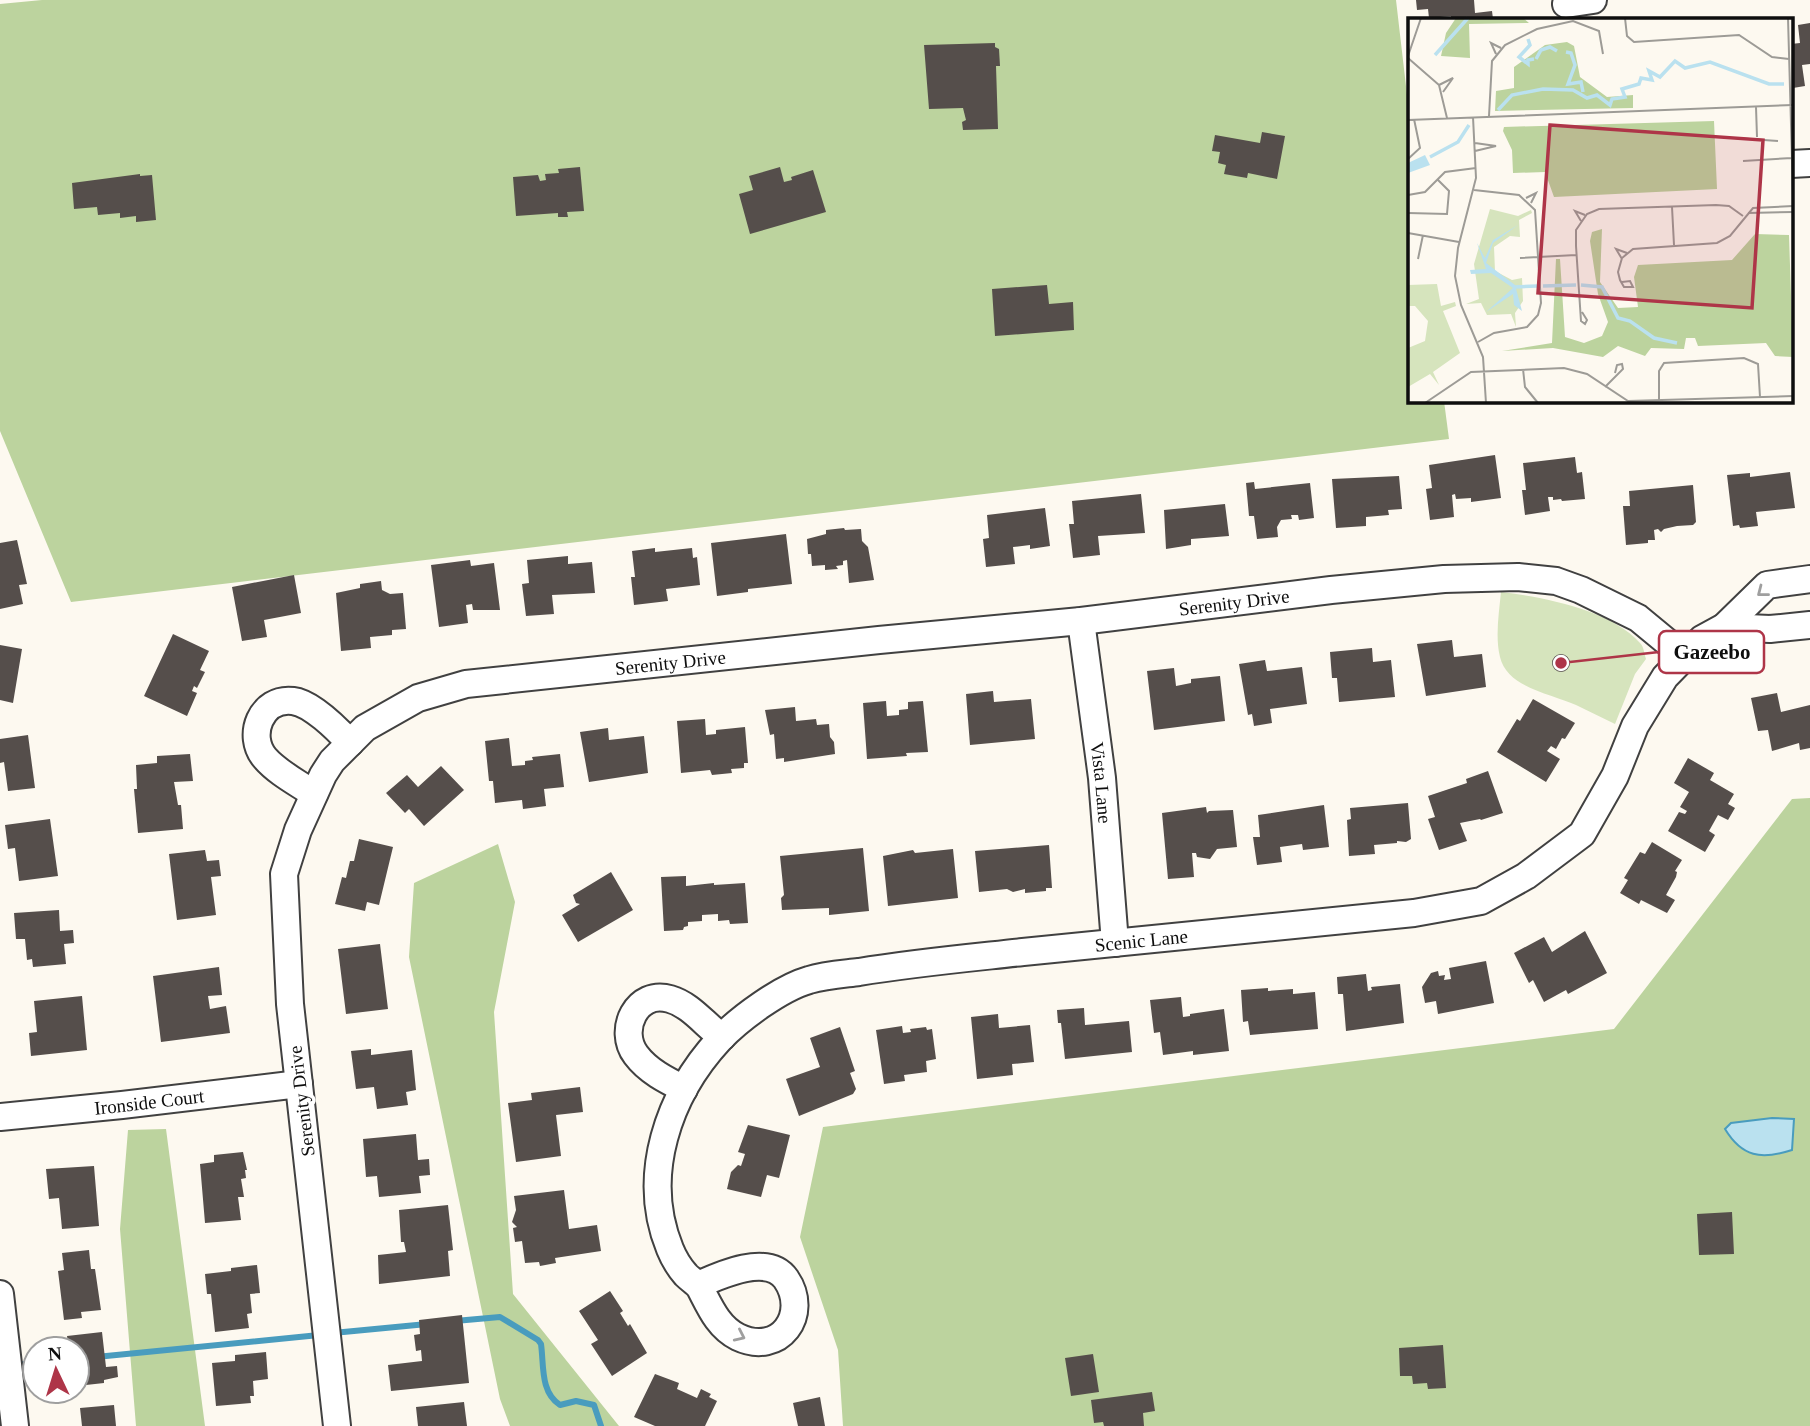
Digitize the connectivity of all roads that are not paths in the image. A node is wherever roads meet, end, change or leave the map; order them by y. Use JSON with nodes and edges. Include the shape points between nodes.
{"nodes":[{"id":1,"x":1593,"y":0,"type":"edge"},
{"id":2,"x":1566,"y":4,"type":"dead end"},
{"id":3,"x":1810,"y":163,"type":"edge"},
{"id":4,"x":1792,"y":164,"type":"edge"},
{"id":5,"x":1810,"y":579,"type":"edge"},
{"id":6,"x":1080,"y":621,"type":"junction"},
{"id":7,"x":1810,"y":625,"type":"edge"},
{"id":8,"x":1724,"y":626,"type":"junction"},
{"id":9,"x":1684,"y":656,"type":"junction"},
{"id":10,"x":350,"y":743,"type":"junction"},
{"id":11,"x":314,"y":794,"type":"junction"},
{"id":12,"x":1115,"y":943,"type":"junction"},
{"id":13,"x":722,"y":1037,"type":"junction"},
{"id":14,"x":299,"y":1084,"type":"junction"},
{"id":15,"x":684,"y":1089,"type":"junction"},
{"id":16,"x":0,"y":1117,"type":"edge"},
{"id":17,"x":698,"y":1285,"type":"dead end"},
{"id":18,"x":0,"y":1294,"type":"edge"},
{"id":19,"x":15,"y":1426,"type":"edge"},
{"id":20,"x":337,"y":1426,"type":"edge"}],
"edges":[{"from":1,"to":2,"type":"street"},
{"from":3,"to":4,"type":"street"},
{"from":5,"to":8,"type":"street","name":"Scenic Lane","one_way":true,"via":[[1767,585]]},
{"from":6,"to":9,"type":"street","name":"Serenity Drive","via":[[1444,579],[1518,577],[1556,581],[1581,590],[1638,618]]},
{"from":6,"to":10,"type":"street","name":"Serenity Drive","via":[[466,684],[418,698]]},
{"from":6,"to":12,"type":"street","name":"Vista Lane","via":[[1102,778]]},
{"from":7,"to":8,"type":"street","via":[[1770,629]]},
{"from":8,"to":9,"type":"street","name":"Scenic Lane"},
{"from":9,"to":12,"type":"street","name":"Scenic Lane","via":[[1665,677],[1635,726],[1615,776],[1582,834],[1526,876],[1481,901],[1414,913]]},
{"from":10,"to":11,"type":"street","name":"Serenity Drive","via":[[332,761]]},
{"from":10,"to":11,"type":"street","via":[[298,703],[279,703],[262,715],[256,733],[261,751],[281,772]]},
{"from":11,"to":14,"type":"street","name":"Serenity Drive","via":[[284,874]]},
{"from":12,"to":13,"type":"street","name":"Scenic Lane","via":[[808,980],[769,1000]]},
{"from":13,"to":15,"type":"street","name":"Scenic Lane"},
{"from":13,"to":15,"type":"street","via":[[672,1000],[652,999],[633,1012],[629,1038],[636,1055]]},
{"from":14,"to":16,"type":"street","name":"Ironside Court"},
{"from":14,"to":20,"type":"street","name":"Serenity Drive"},
{"from":15,"to":17,"type":"street","name":"Scenic Lane","via":[[657,1166],[657,1199],[674,1258]]},
{"from":18,"to":19,"type":"street"}]}
